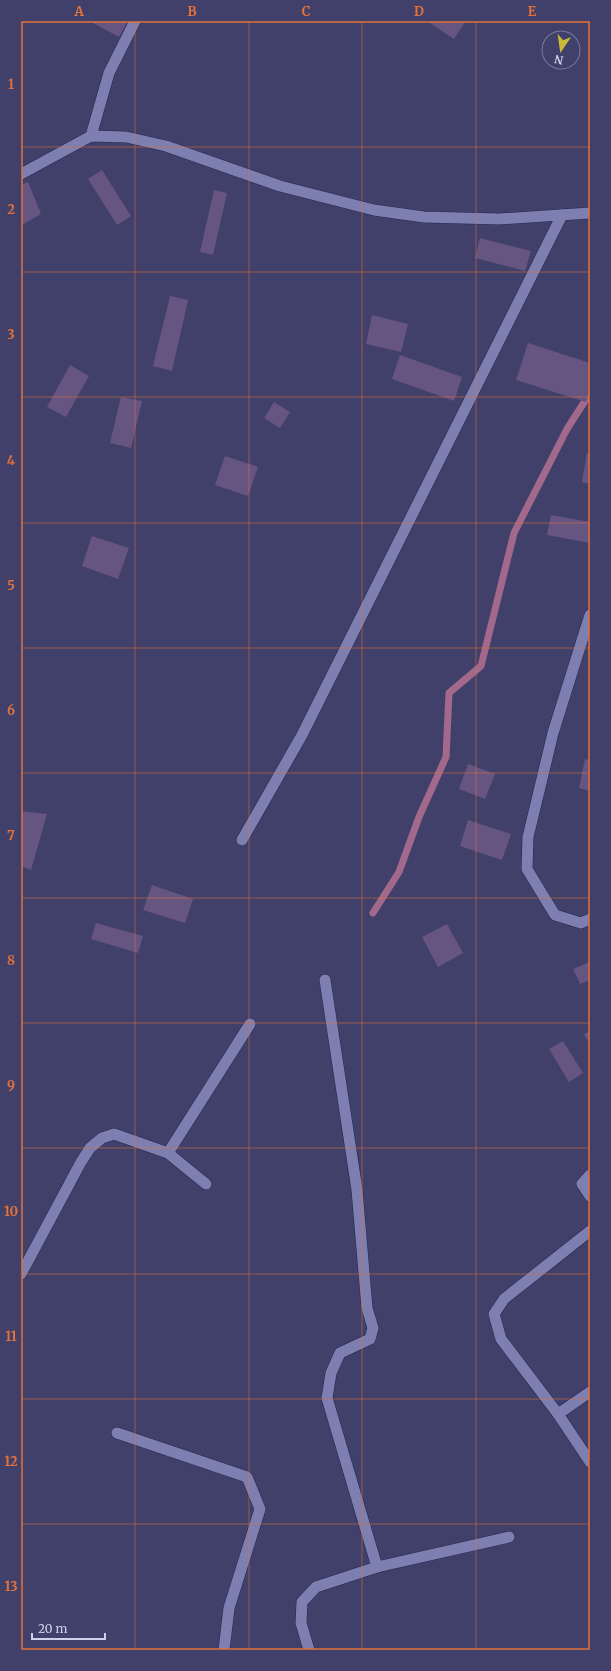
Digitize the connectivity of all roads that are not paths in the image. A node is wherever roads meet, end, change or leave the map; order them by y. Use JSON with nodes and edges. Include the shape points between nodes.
{"nodes":[{"id":1,"x":135,"y":21,"type":"edge"},
{"id":2,"x":91,"y":136,"type":"junction"},
{"id":3,"x":21,"y":174,"type":"edge"},
{"id":4,"x":590,"y":213,"type":"edge"},
{"id":5,"x":562,"y":215,"type":"junction"},
{"id":6,"x":590,"y":615,"type":"edge"},
{"id":7,"x":242,"y":840,"type":"dead end"},
{"id":8,"x":590,"y":919,"type":"edge"},
{"id":9,"x":325,"y":980,"type":"dead end"},
{"id":10,"x":250,"y":1024,"type":"dead end"},
{"id":11,"x":168,"y":1153,"type":"junction"},
{"id":12,"x":590,"y":1175,"type":"edge"},
{"id":13,"x":206,"y":1184,"type":"dead end"},
{"id":14,"x":590,"y":1196,"type":"edge"},
{"id":15,"x":590,"y":1231,"type":"edge"},
{"id":16,"x":21,"y":1274,"type":"edge"},
{"id":17,"x":590,"y":1392,"type":"edge"},
{"id":18,"x":558,"y":1414,"type":"junction"},
{"id":19,"x":117,"y":1433,"type":"dead end"},
{"id":20,"x":590,"y":1462,"type":"edge"},
{"id":21,"x":509,"y":1538,"type":"dead end"},
{"id":22,"x":377,"y":1567,"type":"junction"},
{"id":23,"x":224,"y":1650,"type":"edge"},
{"id":24,"x":309,"y":1650,"type":"edge"}],
"edges":[{"from":1,"to":2,"type":"street","via":[[109,73]]},
{"from":2,"to":3,"type":"street"},
{"from":2,"to":5,"type":"street","via":[[126,137],[166,146],[280,186],[374,210],[424,217],[500,219]]},
{"from":4,"to":5,"type":"street"},
{"from":5,"to":7,"type":"street","via":[[302,735]]},
{"from":6,"to":8,"type":"street","via":[[552,733],[528,837],[527,869],[555,915],[581,923]]},
{"from":9,"to":22,"type":"street","via":[[357,1190],[367,1308],[373,1328],[370,1339],[340,1353],[331,1373],[327,1398]]},
{"from":10,"to":11,"type":"street"},
{"from":11,"to":13,"type":"street"},
{"from":11,"to":16,"type":"street","via":[[114,1134],[102,1138],[90,1148],[81,1162]]},
{"from":12,"to":14,"type":"street","via":[[582,1184]]},
{"from":15,"to":18,"type":"street","via":[[504,1299],[494,1314],[501,1339]]},
{"from":17,"to":18,"type":"street"},
{"from":18,"to":20,"type":"street"},
{"from":19,"to":23,"type":"street","via":[[247,1477],[260,1508],[229,1608]]},
{"from":21,"to":22,"type":"street"},
{"from":22,"to":24,"type":"street","via":[[316,1587],[302,1602],[301,1622]]}]}
